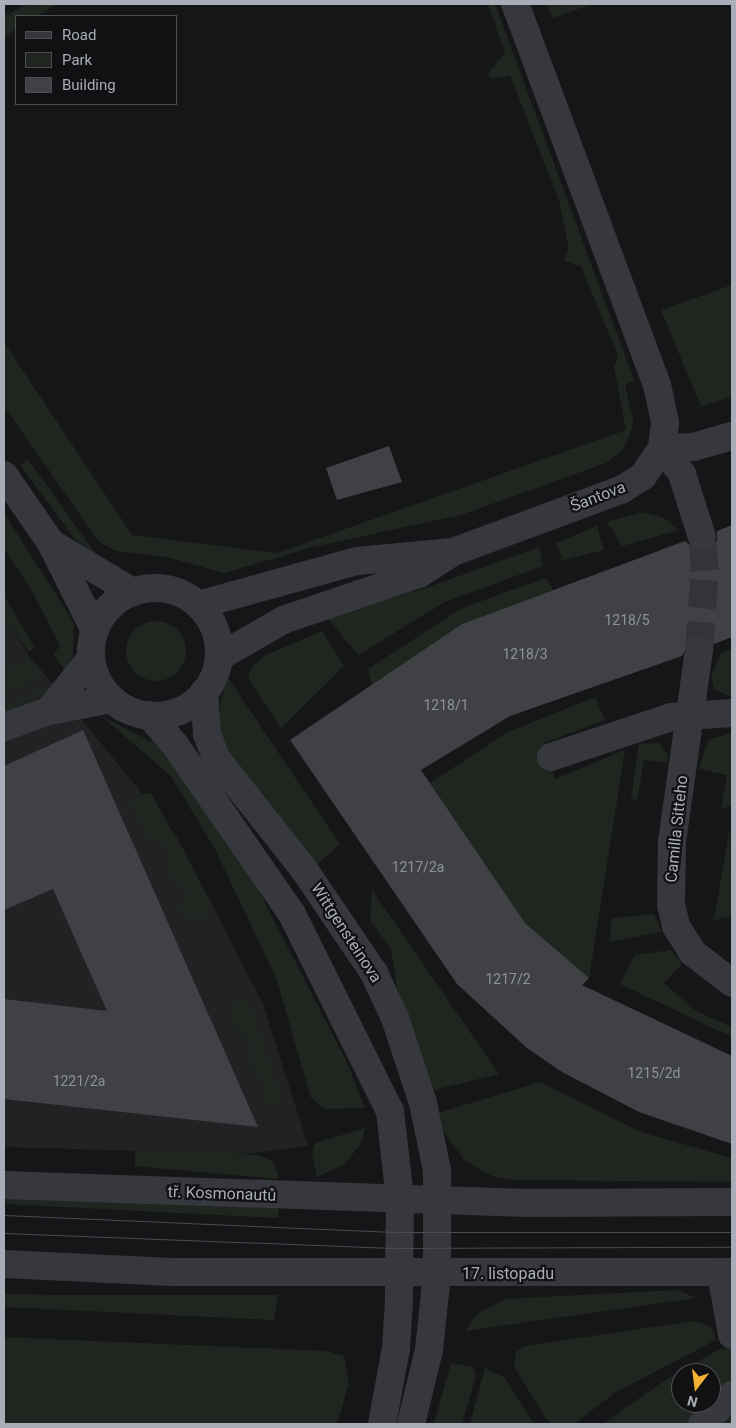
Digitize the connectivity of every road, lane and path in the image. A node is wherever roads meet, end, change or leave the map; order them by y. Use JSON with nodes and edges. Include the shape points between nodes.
{"nodes":[{"id":1,"x":516,"y":4,"type":"edge"},
{"id":2,"x":732,"y":436,"type":"edge"},
{"id":3,"x":662,"y":448,"type":"junction"},
{"id":4,"x":4,"y":475,"type":"edge"},
{"id":5,"x":702,"y":537,"type":"tunnel mouth"},
{"id":6,"x":51,"y":544,"type":"junction"},
{"id":7,"x":453,"y":552,"type":"junction"},
{"id":8,"x":133,"y":592,"type":"junction"},
{"id":9,"x":198,"y":605,"type":"junction"},
{"id":10,"x":94,"y":629,"type":"junction"},
{"id":11,"x":698,"y":650,"type":"tunnel mouth"},
{"id":12,"x":219,"y":657,"type":"junction"},
{"id":13,"x":91,"y":658,"type":"junction"},
{"id":14,"x":204,"y":692,"type":"junction"},
{"id":15,"x":112,"y":699,"type":"junction"},
{"id":16,"x":49,"y":710,"type":"junction"},
{"id":17,"x":732,"y":713,"type":"edge"},
{"id":18,"x":692,"y":714,"type":"junction"},
{"id":19,"x":149,"y":715,"type":"junction"},
{"id":20,"x":4,"y":727,"type":"edge"},
{"id":21,"x":551,"y":757,"type":"dead end"},
{"id":22,"x":732,"y":983,"type":"edge"},
{"id":23,"x":4,"y":1185,"type":"edge"},
{"id":24,"x":400,"y":1199,"type":"junction"},
{"id":25,"x":440,"y":1200,"type":"junction"},
{"id":26,"x":732,"y":1202,"type":"edge"},
{"id":27,"x":4,"y":1264,"type":"edge"},
{"id":28,"x":727,"y":1272,"type":"edge"},
{"id":29,"x":399,"y":1274,"type":"junction"},
{"id":30,"x":437,"y":1274,"type":"junction"},
{"id":31,"x":732,"y":1335,"type":"edge"},
{"id":32,"x":732,"y":1395,"type":"edge"},
{"id":33,"x":382,"y":1424,"type":"edge"},
{"id":34,"x":412,"y":1424,"type":"edge"},
{"id":35,"x":702,"y":1424,"type":"edge"}],
"edges":[{"from":1,"to":3,"type":"street","via":[[657,384],[665,422]]},
{"from":2,"to":3,"type":"street","via":[[693,447]]},
{"from":3,"to":5,"type":"street","via":[[682,474]]},
{"from":3,"to":7,"type":"street","name":"Šantova","via":[[643,476],[621,490]]},
{"from":4,"to":6,"type":"street"},
{"from":6,"to":8,"type":"street"},
{"from":6,"to":10,"type":"street"},
{"from":7,"to":9,"type":"street","name":"Šantova","via":[[357,561]]},
{"from":7,"to":12,"type":"street","name":"Šantova","via":[[419,574],[283,620]]},
{"from":8,"to":9,"type":"street","via":[[168,589]]},
{"from":8,"to":10,"type":"street","via":[[114,602]]},
{"from":9,"to":12,"type":"street","via":[[214,628]]},
{"from":10,"to":13,"type":"street"},
{"from":11,"to":18,"type":"street","name":"Camilla Sitteho"},
{"from":12,"to":14,"type":"street","name":"Wittgensteinova"},
{"from":13,"to":15,"type":"street","via":[[97,680]]},
{"from":13,"to":16,"type":"street"},
{"from":14,"to":19,"type":"street","name":"Wittgensteinova","via":[[180,711]]},
{"from":14,"to":25,"type":"street","name":"Wittgensteinova","via":[[207,734],[216,758],[322,895],[387,998],[423,1103]]},
{"from":15,"to":16,"type":"street"},
{"from":15,"to":19,"type":"street"},
{"from":16,"to":20,"type":"street"},
{"from":17,"to":18,"type":"street"},
{"from":18,"to":21,"type":"street","via":[[636,726]]},
{"from":18,"to":22,"type":"street","name":"Camilla Sitteho","via":[[672,841],[671,904],[676,926],[692,952]]},
{"from":19,"to":24,"type":"street","via":[[272,883],[326,976],[390,1112]]},
{"from":23,"to":24,"type":"street","name":"tř. Kosmonautů"},
{"from":24,"to":25,"type":"street","name":"tř. Kosmonautů"},
{"from":24,"to":29,"type":"street"},
{"from":25,"to":26,"type":"street"},
{"from":25,"to":30,"type":"street","name":"Wittgensteinova"},
{"from":27,"to":29,"type":"street","via":[[172,1272]]},
{"from":28,"to":30,"type":"street","name":"17. listopadu"},
{"from":28,"to":31,"type":"street"},
{"from":29,"to":30,"type":"street"},
{"from":29,"to":33,"type":"street","via":[[396,1348]]},
{"from":30,"to":34,"type":"street","via":[[425,1370]]},
{"from":32,"to":35,"type":"street"}]}
